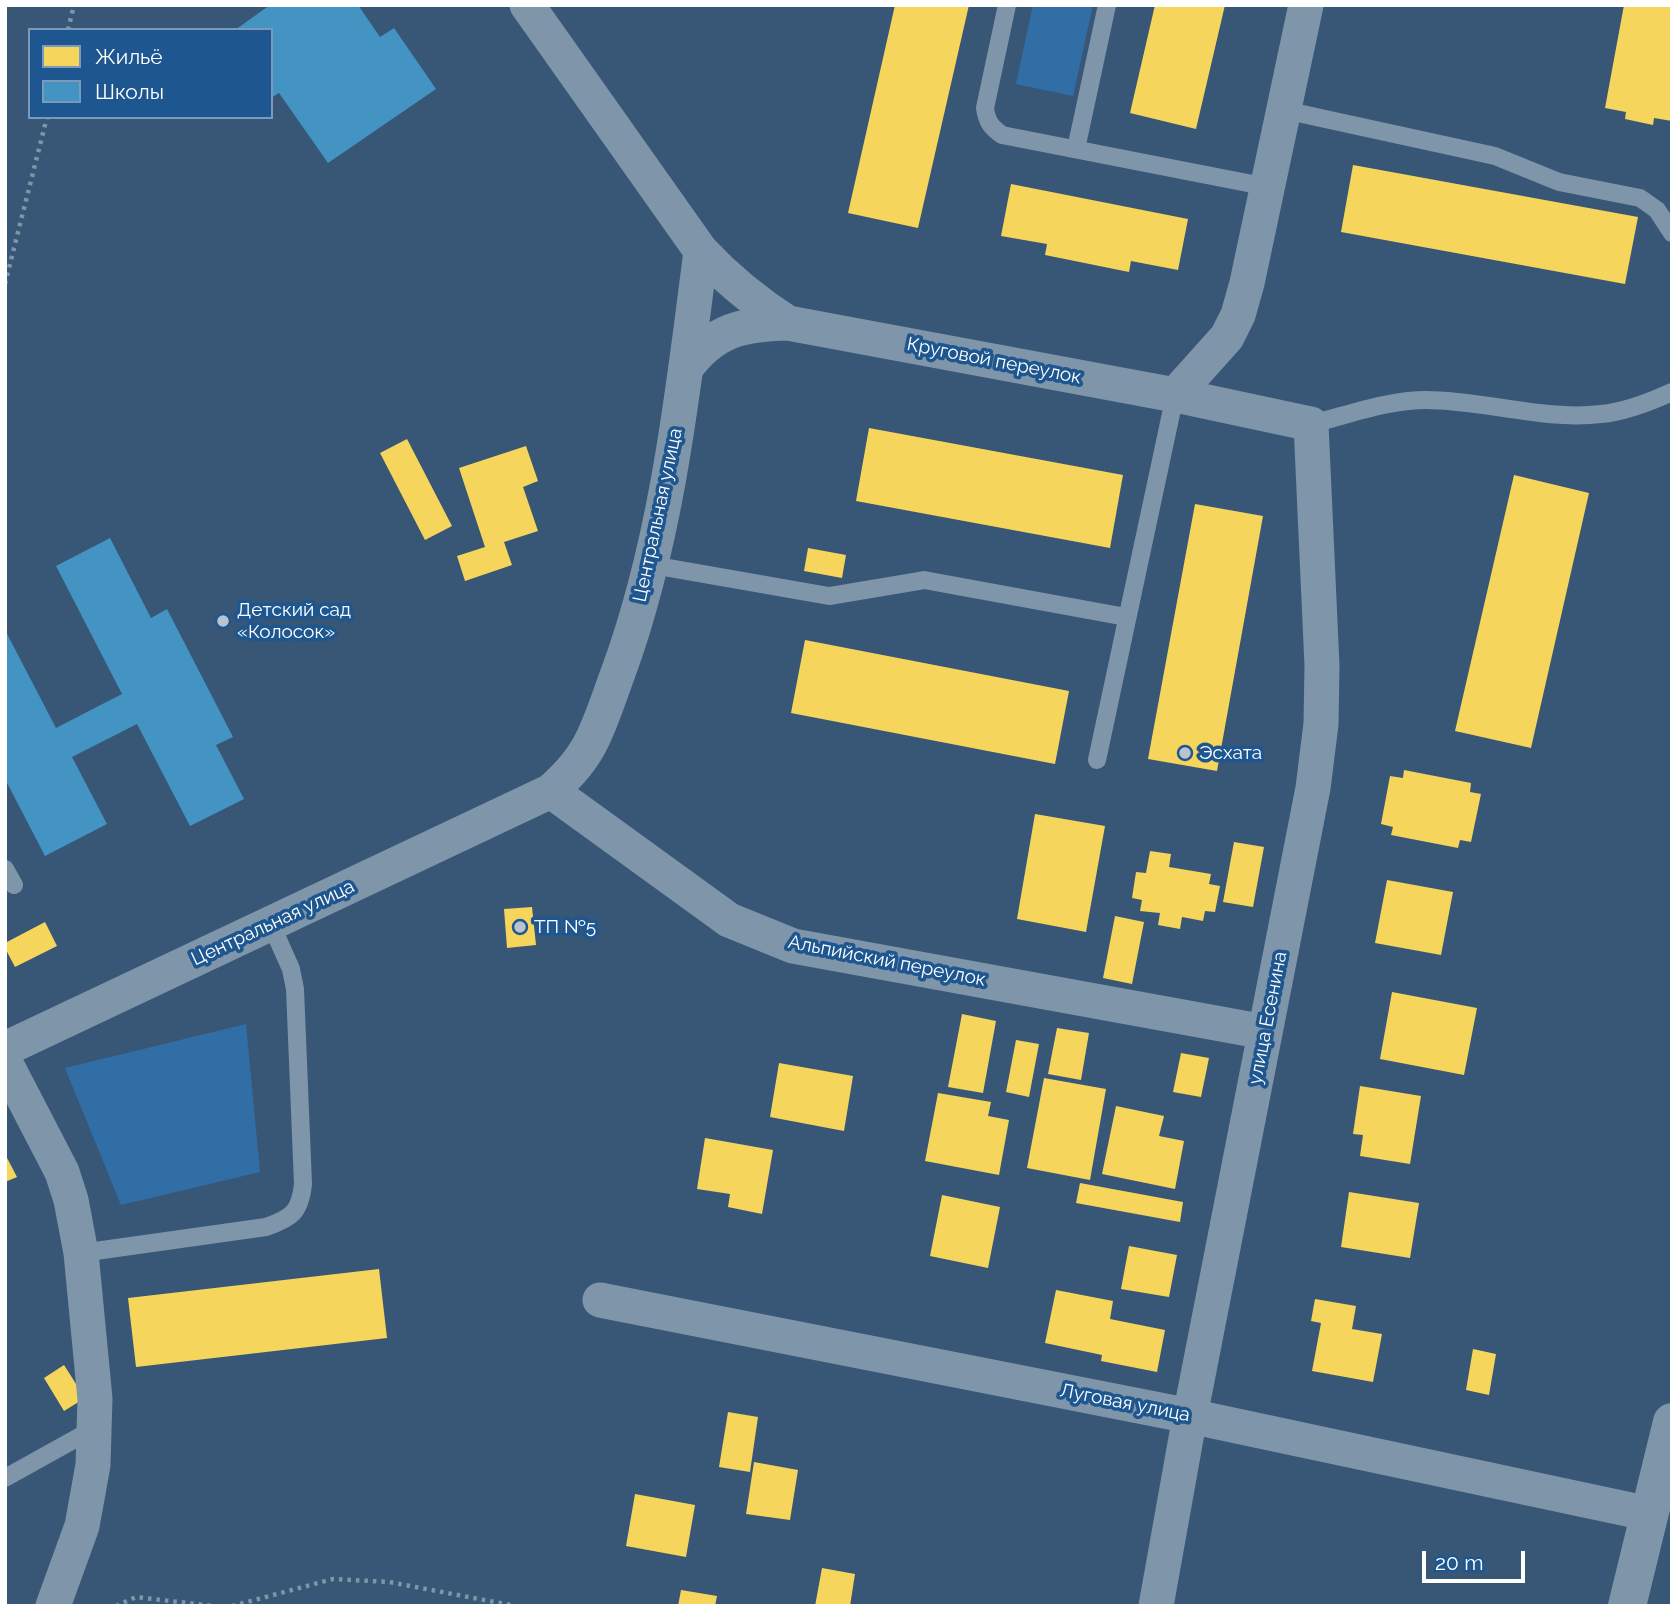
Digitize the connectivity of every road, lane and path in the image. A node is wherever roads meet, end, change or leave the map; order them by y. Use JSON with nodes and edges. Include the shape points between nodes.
{"nodes":[{"id":1,"x":74,"y":5,"type":"edge"},
{"id":2,"x":527,"y":5,"type":"edge"},
{"id":3,"x":1007,"y":5,"type":"edge"},
{"id":4,"x":1107,"y":5,"type":"edge"},
{"id":5,"x":1306,"y":5,"type":"edge"},
{"id":6,"x":68,"y":28,"type":"edge"},
{"id":7,"x":1284,"y":110,"type":"junction"},
{"id":8,"x":46,"y":119,"type":"edge"},
{"id":9,"x":1076,"y":149,"type":"junction"},
{"id":10,"x":1268,"y":187,"type":"junction"},
{"id":11,"x":1672,"y":233,"type":"edge"},
{"id":12,"x":701,"y":251,"type":"junction"},
{"id":13,"x":5,"y":284,"type":"edge"},
{"id":14,"x":788,"y":323,"type":"junction"},
{"id":15,"x":686,"y":368,"type":"junction"},
{"id":16,"x":1672,"y":392,"type":"edge"},
{"id":17,"x":1175,"y":395,"type":"junction"},
{"id":18,"x":1311,"y":424,"type":"junction"},
{"id":19,"x":652,"y":565,"type":"junction"},
{"id":20,"x":1126,"y":617,"type":"junction"},
{"id":21,"x":1097,"y":760,"type":"dead end"},
{"id":22,"x":551,"y":791,"type":"junction"},
{"id":23,"x":271,"y":924,"type":"junction"},
{"id":24,"x":1265,"y":1032,"type":"junction"},
{"id":25,"x":5,"y":1049,"type":"edge"},
{"id":26,"x":5,"y":1062,"type":"edge"},
{"id":27,"x":81,"y":1253,"type":"junction"},
{"id":28,"x":600,"y":1300,"type":"dead end"},
{"id":29,"x":1190,"y":1416,"type":"junction"},
{"id":30,"x":1672,"y":1422,"type":"edge"},
{"id":31,"x":95,"y":1428,"type":"junction"},
{"id":32,"x":5,"y":1478,"type":"edge"},
{"id":33,"x":1650,"y":1514,"type":"junction"},
{"id":34,"x":53,"y":1606,"type":"edge"},
{"id":35,"x":116,"y":1606,"type":"edge"},
{"id":36,"x":213,"y":1606,"type":"edge"},
{"id":37,"x":232,"y":1606,"type":"edge"},
{"id":38,"x":516,"y":1606,"type":"edge"},
{"id":39,"x":1156,"y":1606,"type":"edge"},
{"id":40,"x":1627,"y":1606,"type":"edge"}],
"edges":[{"from":1,"to":6,"type":"path"},
{"from":2,"to":12,"type":"street"},
{"from":3,"to":9,"type":"lane","via":[[986,118],[1002,135]]},
{"from":4,"to":9,"type":"lane"},
{"from":5,"to":7,"type":"street"},
{"from":7,"to":10,"type":"street"},
{"from":7,"to":11,"type":"lane","via":[[1495,156],[1559,182],[1640,198],[1657,210]]},
{"from":8,"to":13,"type":"path"},
{"from":9,"to":10,"type":"lane"},
{"from":10,"to":17,"type":"street","via":[[1238,315],[1227,337]]},
{"from":12,"to":14,"type":"street","name":"Круговой переулок","via":[[729,281]]},
{"from":12,"to":15,"type":"street","name":"Центральная улица"},
{"from":14,"to":15,"type":"street","via":[[732,331],[699,350]]},
{"from":14,"to":17,"type":"street","name":"Круговой переулок"},
{"from":15,"to":19,"type":"street","name":"Центральная улица"},
{"from":16,"to":18,"type":"lane","via":[[1601,414],[1550,414],[1479,402],[1423,400]]},
{"from":17,"to":18,"type":"street","name":"Круговой переулок"},
{"from":17,"to":20,"type":"lane"},
{"from":18,"to":24,"type":"street","name":"улица Есенина","via":[[1321,724]]},
{"from":19,"to":20,"type":"lane","via":[[829,596],[924,580]]},
{"from":19,"to":22,"type":"street","name":"Центральная улица","via":[[626,651],[589,746]]},
{"from":20,"to":21,"type":"lane"},
{"from":22,"to":23,"type":"street","name":"Центральная улица"},
{"from":22,"to":24,"type":"street","name":"Альпийский переулок","via":[[729,920],[793,946]]},
{"from":23,"to":25,"type":"street","name":"Центральная улица"},
{"from":23,"to":27,"type":"lane","via":[[295,989],[303,1184],[295,1213],[266,1227]]},
{"from":24,"to":29,"type":"street","name":"улица Есенина"},
{"from":26,"to":27,"type":"street","via":[[62,1172]]},
{"from":27,"to":31,"type":"street"},
{"from":28,"to":29,"type":"street","name":"Луговая улица"},
{"from":29,"to":33,"type":"street","name":"Луговая улица"},
{"from":29,"to":39,"type":"street","name":"улица Есенина"},
{"from":30,"to":33,"type":"street"},
{"from":31,"to":32,"type":"lane"},
{"from":31,"to":34,"type":"street","via":[[82,1526]]},
{"from":33,"to":40,"type":"street"},
{"from":35,"to":36,"type":"path","via":[[136,1597]]},
{"from":37,"to":38,"type":"path","via":[[333,1579],[389,1582]]}]}
